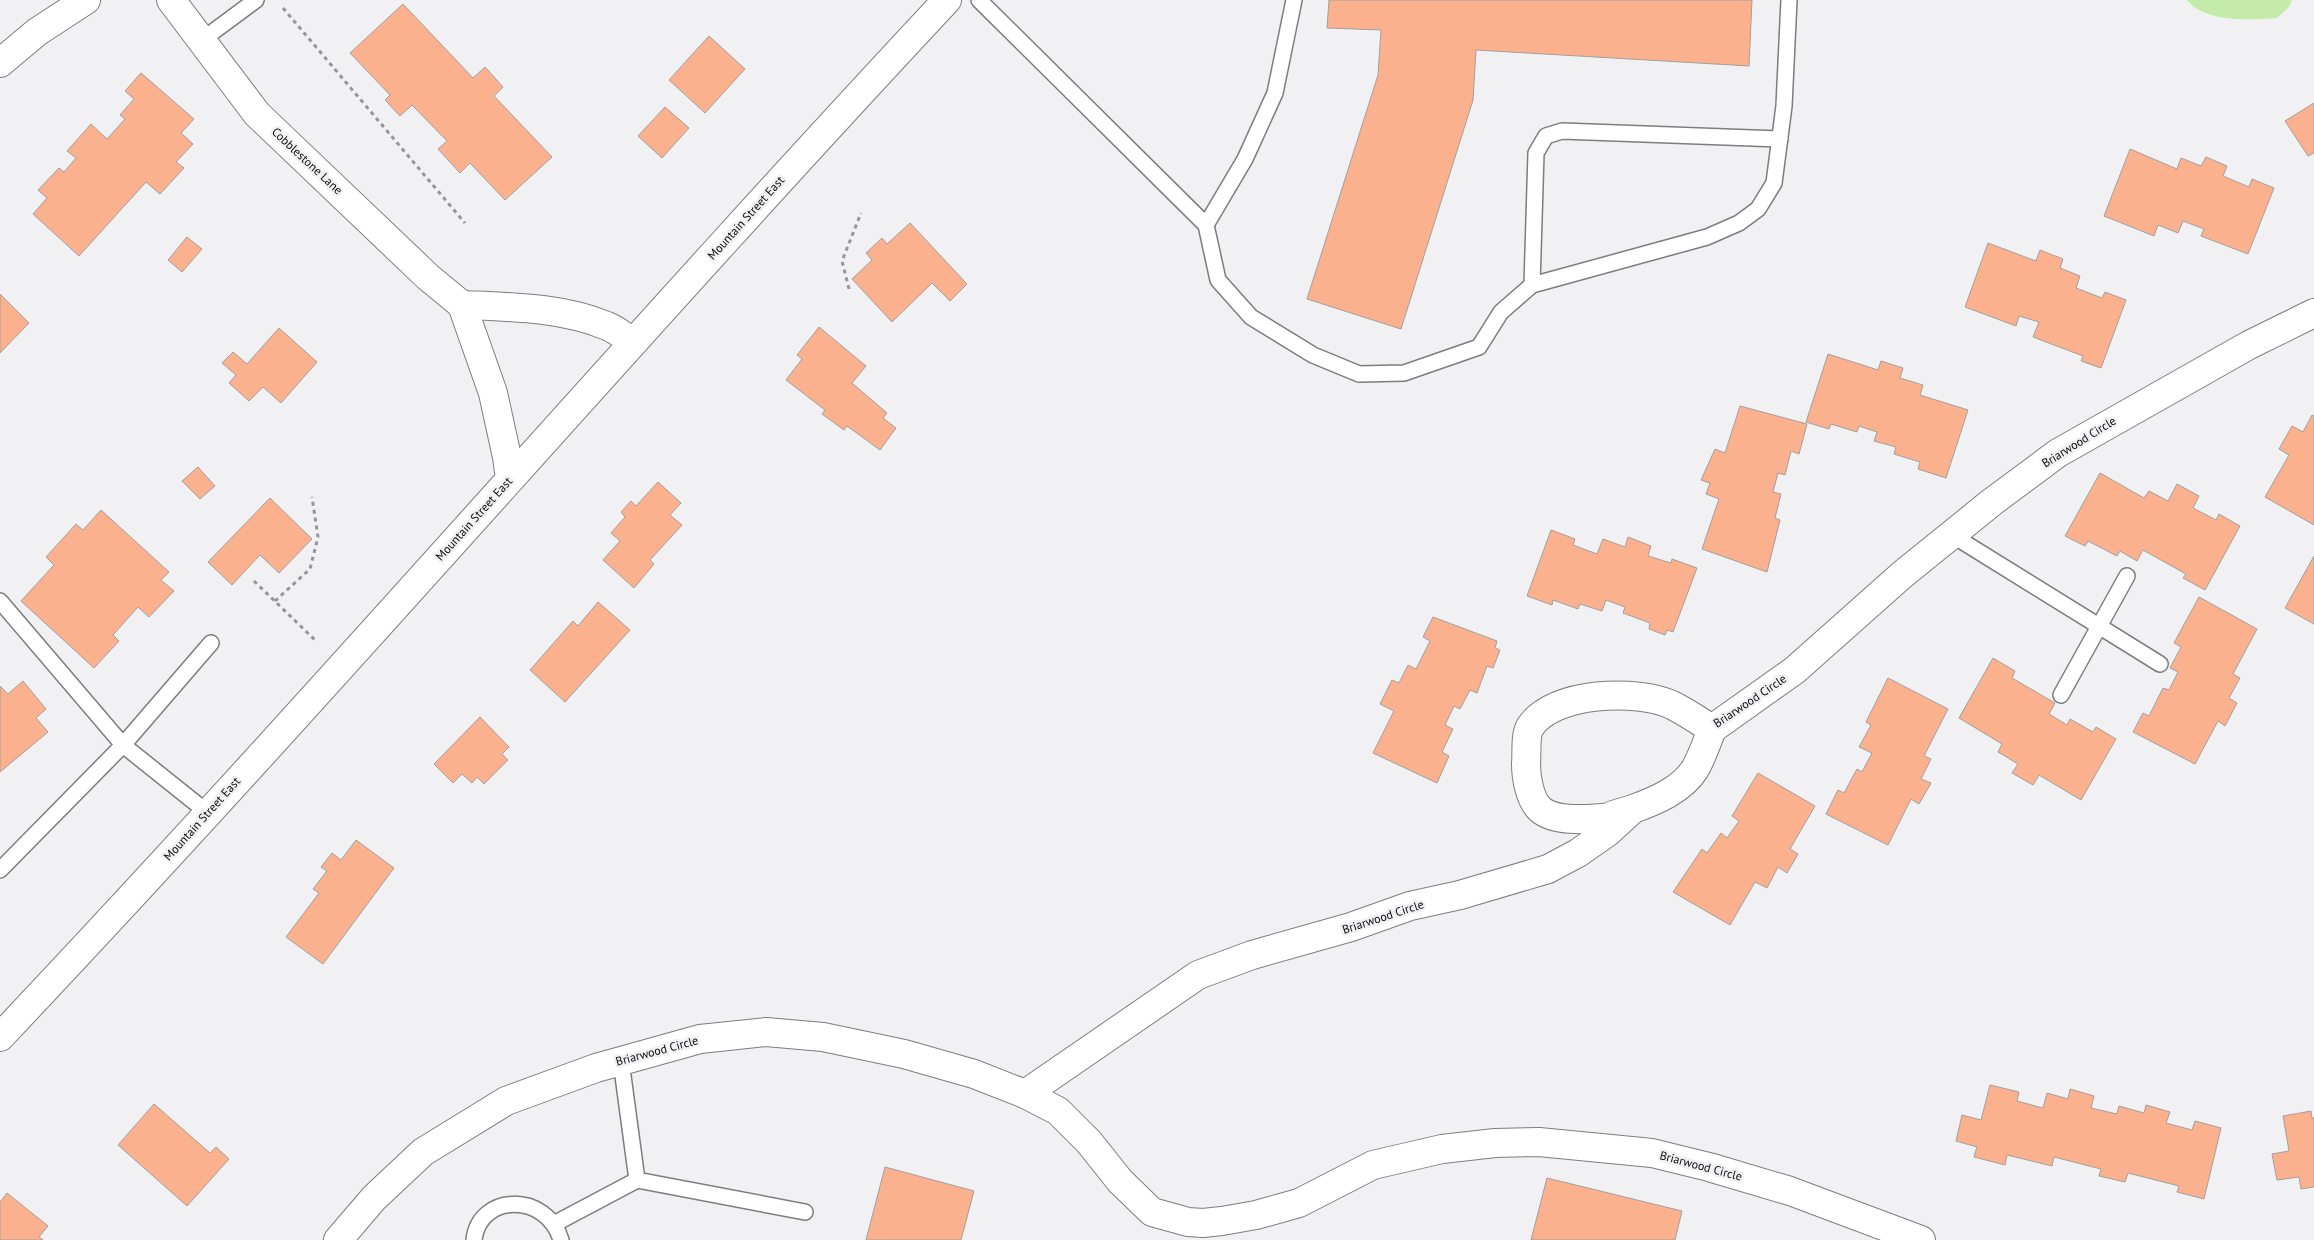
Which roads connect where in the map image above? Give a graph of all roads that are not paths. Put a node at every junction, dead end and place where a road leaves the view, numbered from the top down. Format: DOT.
graph roads {
  1 [pos="86,0"];
  2 [pos="171,0"];
  3 [pos="256,0"];
  4 [pos="948,0"];
  5 [pos="979,0"];
  6 [pos="1294,0"];
  7 [pos="1789,0"];
  8 [pos="202,40"];
  9 [pos="0,63"];
  10 [pos="1780,139"];
  11 [pos="1206,225"];
  12 [pos="1532,285"];
  13 [pos="462,305"];
  14 [pos="2314,314"];
  15 [pos="633,342"];
  16 [pos="510,479"];
  17 [pos="1952,535"];
  18 [pos="2127,576"];
  19 [pos="0,601"];
  20 [pos="2099,626"];
  21 [pos="210,643"];
  22 [pos="2160,664"];
  23 [pos="2061,695"];
  24 [pos="1712,729"];
  25 [pos="123,745"];
  26 [pos="1633,809"];
  27 [pos="208,813"];
  28 [pos="0,870"];
  29 [pos="0,1037"];
  30 [pos="621,1061"];
  31 [pos="1025,1094"];
  32 [pos="637,1180"];
  33 [pos="805,1212"];
  34 [pos="554,1224"];
  35 [pos="1206,1232"];
  36 [pos="338,1240"];
  37 [pos="474,1240"];
  38 [pos="561,1240"];
  39 [pos="1920,1240"];
  1 -- 9 [label="street"];
  2 -- 8 [label="street, Cobblestone Lane"];
  3 -- 8 [label="lane"];
  4 -- 15 [label="street, Mountain Street East"];
  5 -- 11 [label="lane"];
  6 -- 11 [label="lane"];
  7 -- 10 [label="lane"];
  8 -- 13 [label="street, Cobblestone Lane"];
  10 -- 12 [label="lane"];
  10 -- 12 [label="lane"];
  11 -- 12 [label="lane"];
  13 -- 15 [label="street"];
  13 -- 16 [label="street"];
  14 -- 17 [label="street, Briarwood Circle"];
  15 -- 16 [label="street, Mountain Street East"];
  16 -- 27 [label="street, Mountain Street East"];
  17 -- 20 [label="lane"];
  17 -- 24 [label="street, Briarwood Circle"];
  18 -- 20 [label="lane"];
  19 -- 25 [label="lane"];
  20 -- 22 [label="lane"];
  20 -- 23 [label="lane"];
  21 -- 25 [label="lane"];
  24 -- 26 [label="street"];
  24 -- 26 [label="street, Briarwood Circle"];
  25 -- 27 [label="lane"];
  25 -- 28 [label="lane"];
  26 -- 31 [label="street, Briarwood Circle"];
  27 -- 29 [label="street, Mountain Street East"];
  30 -- 31 [label="street, Briarwood Circle"];
  30 -- 32 [label="lane"];
  30 -- 36 [label="street, Briarwood Circle"];
  31 -- 35 [label="street, Briarwood Circle"];
  32 -- 33 [label="lane"];
  32 -- 34 [label="lane"];
  34 -- 37 [label="lane"];
  34 -- 38 [label="lane"];
  35 -- 39 [label="street, Briarwood Circle"];
}
